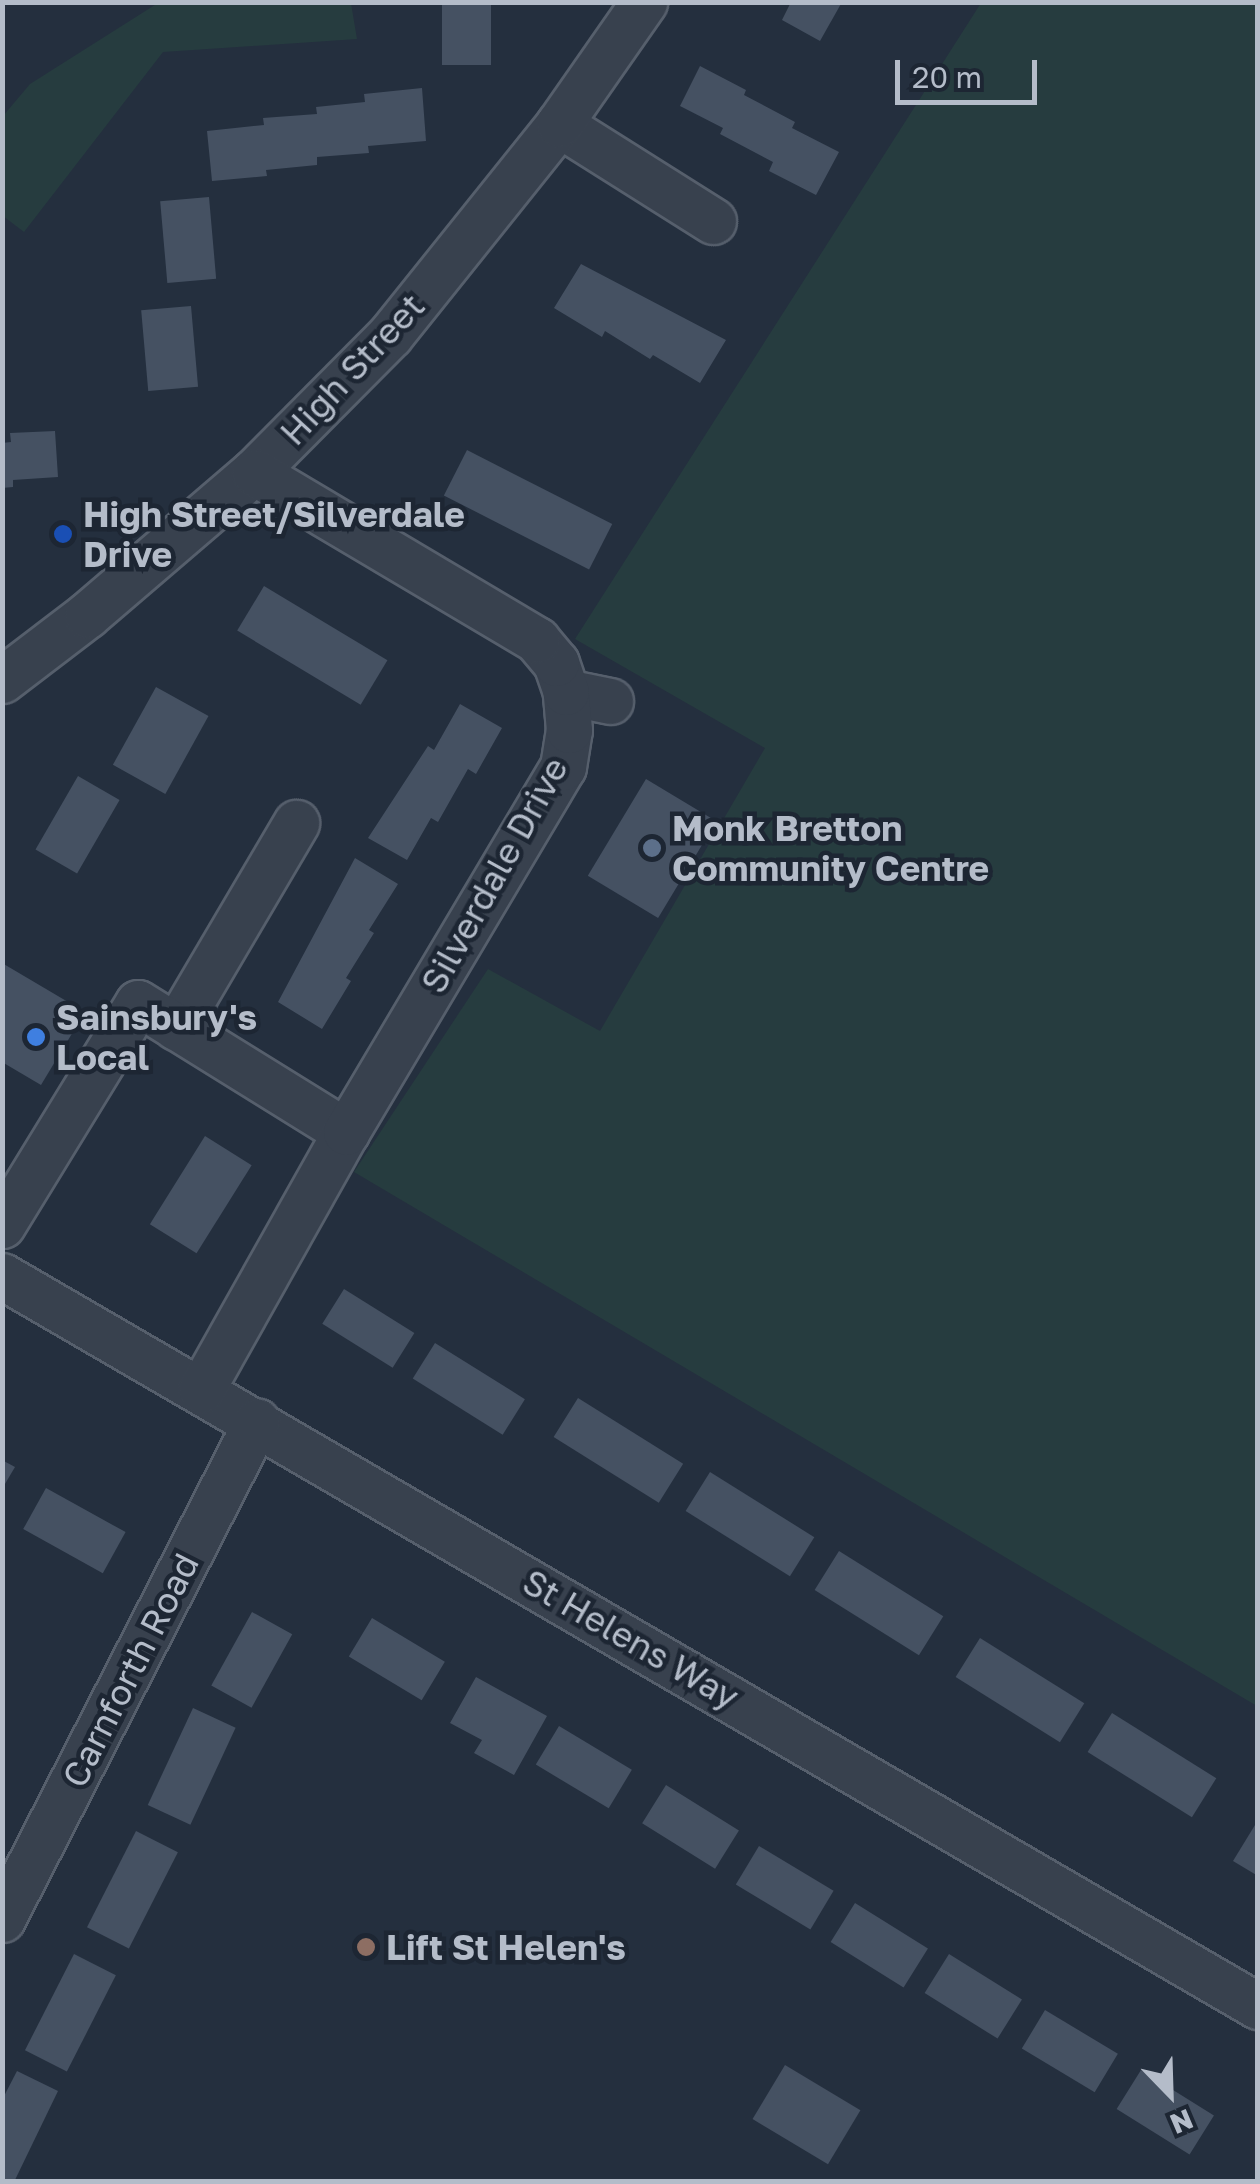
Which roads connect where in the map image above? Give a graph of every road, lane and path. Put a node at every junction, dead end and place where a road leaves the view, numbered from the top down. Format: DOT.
graph roads {
  1 [pos="644,2"];
  2 [pos="559,124"];
  3 [pos="712,221"];
  4 [pos="254,472"];
  5 [pos="2,680"];
  6 [pos="566,692"];
  7 [pos="610,701"];
  8 [pos="296,823"];
  9 [pos="176,1027"];
  10 [pos="346,1132"];
  11 [pos="2,1224"];
  12 [pos="2,1276"];
  13 [pos="201,1390"];
  14 [pos="257,1420"];
  15 [pos="6,1902"];
  16 [pos="1258,2006"];
  1 -- 2 [label="street, High Street"];
  2 -- 3 [label="street"];
  2 -- 4 [label="street, High Street"];
  4 -- 5 [label="street, High Street"];
  4 -- 6 [label="street, Silverdale Drive"];
  6 -- 7 [label="street"];
  6 -- 10 [label="street, Silverdale Drive"];
  8 -- 9 [label="street"];
  9 -- 10 [label="street"];
  9 -- 11 [label="street"];
  10 -- 13 [label="street, Silverdale Drive"];
  12 -- 13 [label="street, St Helens Way"];
  13 -- 14 [label="street, St Helens Way"];
  14 -- 15 [label="street, Carnforth Road"];
  14 -- 16 [label="street, St Helens Way"];
}
